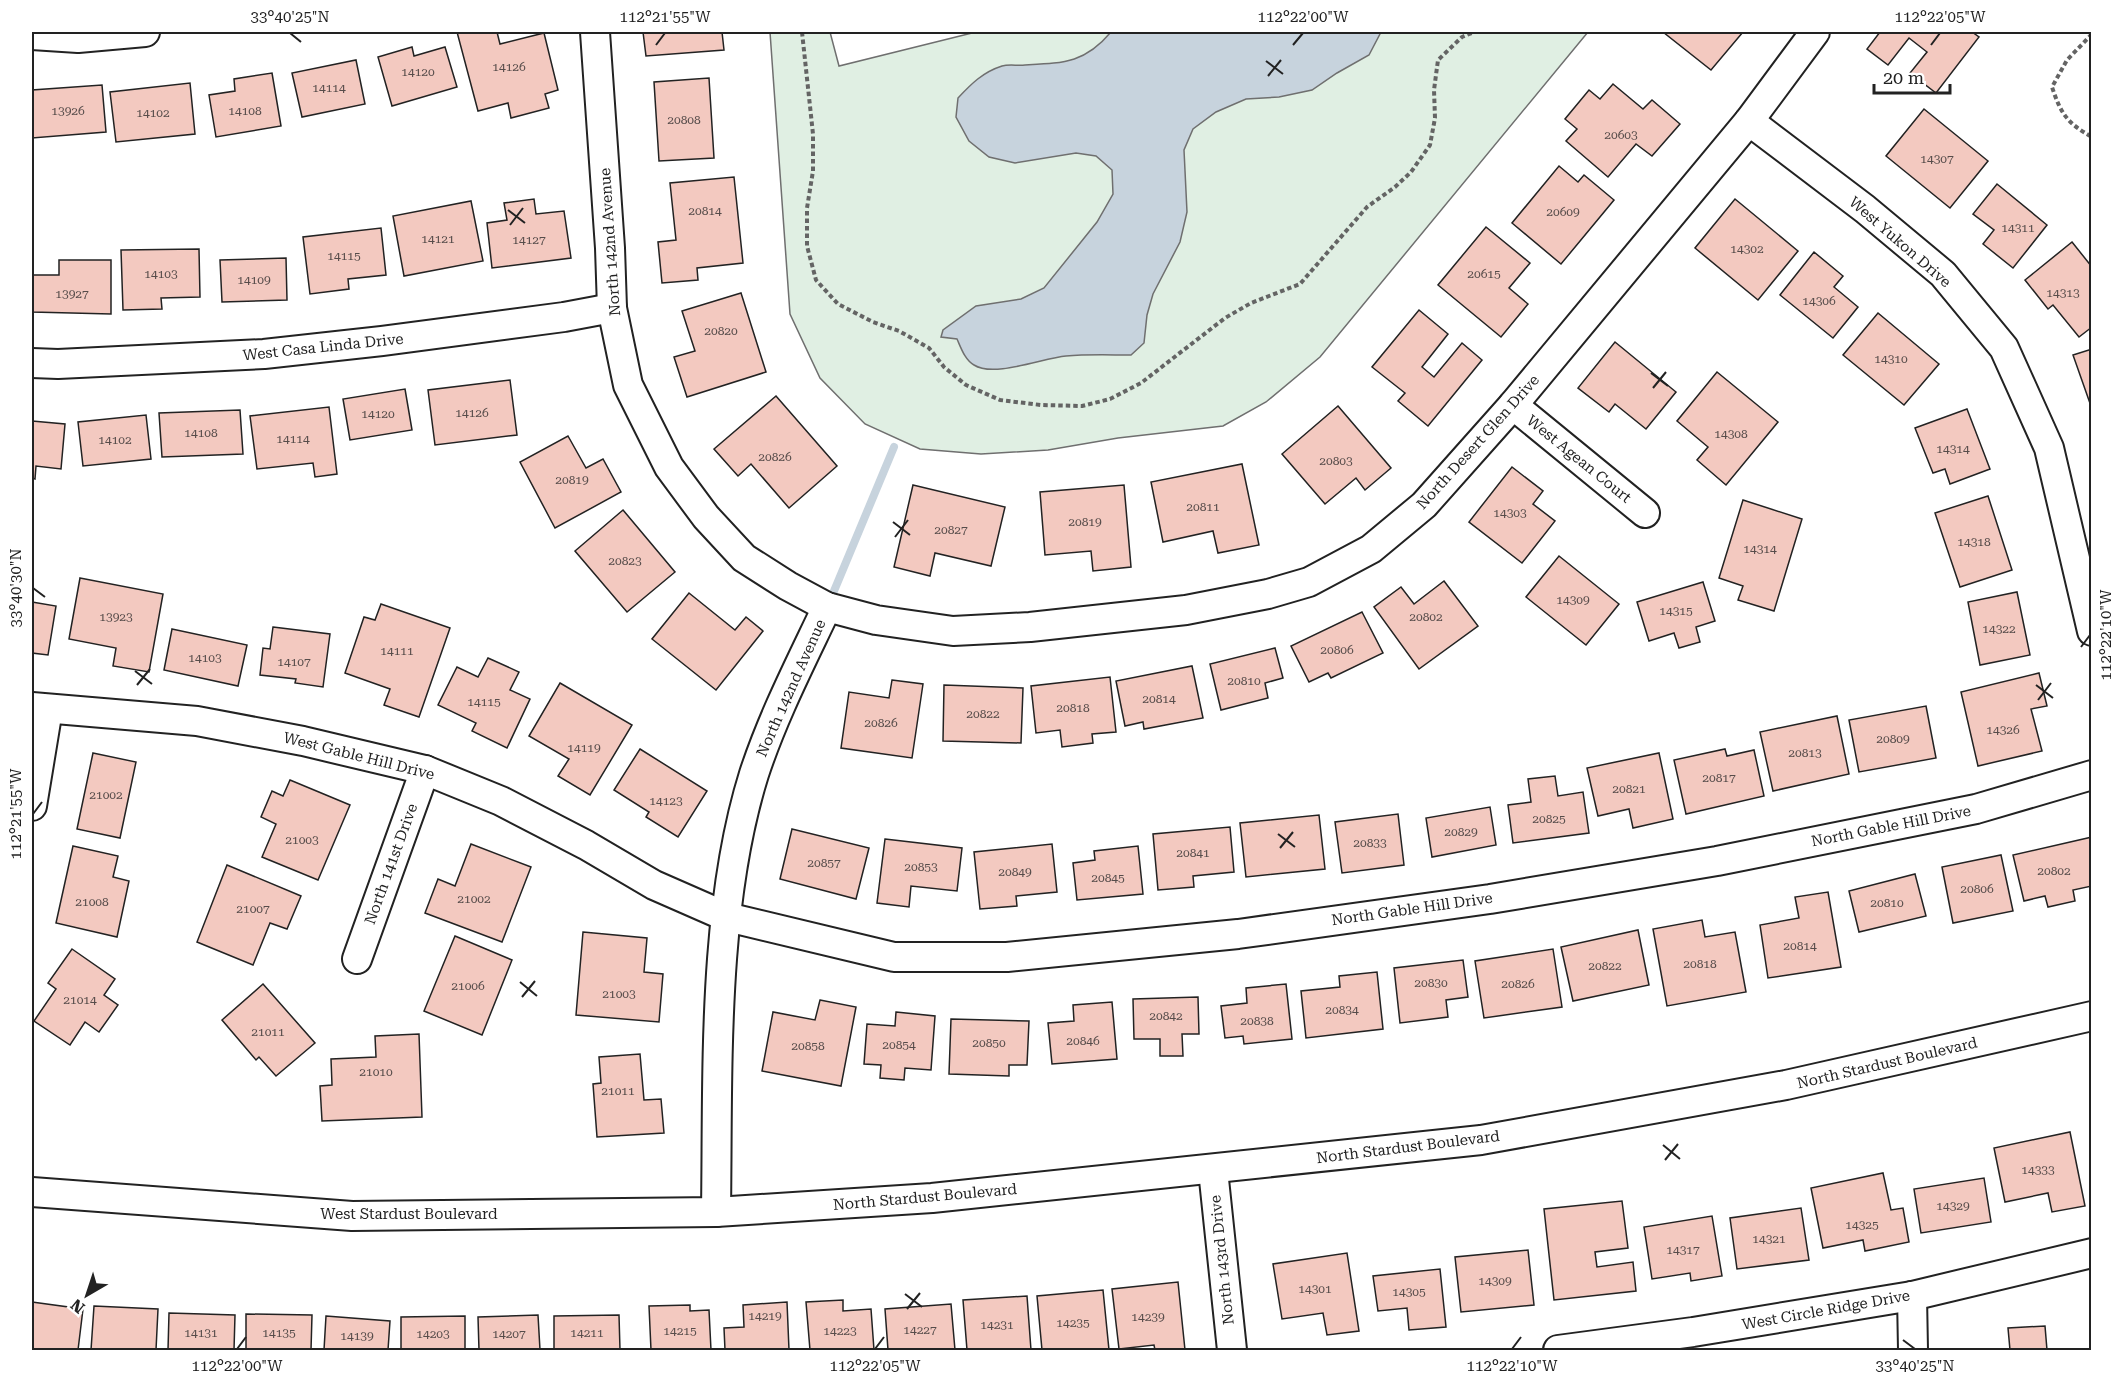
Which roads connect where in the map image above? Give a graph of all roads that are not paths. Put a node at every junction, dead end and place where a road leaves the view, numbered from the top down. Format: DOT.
graph roads {
  1 [pos="145,32"];
  2 [pos="595,32"];
  3 [pos="1815,32"];
  4 [pos="32,35"];
  5 [pos="1749,121"];
  6 [pos="612,308"];
  7 [pos="32,363"];
  8 [pos="1513,405"];
  9 [pos="1645,513"];
  10 [pos="827,607"];
  11 [pos="2091,631"];
  12 [pos="40,708"];
  13 [pos="424,770"];
  14 [pos="2091,775"];
  15 [pos="32,806"];
  16 [pos="727,917"];
  17 [pos="357,959"];
  18 [pos="2091,1016"];
  19 [pos="1213,1170"];
  20 [pos="32,1192"];
  21 [pos="716,1212"];
  22 [pos="2091,1253"];
  23 [pos="1912,1296"];
  24 [pos="1232,1350"];
  25 [pos="1558,1350"];
  26 [pos="1914,1350"];
  1 -- 4 [label="street"];
  2 -- 6 [label="street, North 142nd Avenue"];
  3 -- 5 [label="street, North Desert Glen Drive"];
  5 -- 8 [label="street, North Desert Glen Drive"];
  5 -- 11 [label="street, West Yukon Drive"];
  6 -- 7 [label="street, West Casa Linda Drive"];
  6 -- 10 [label="street, North 142nd Avenue"];
  8 -- 9 [label="street, West Agean Court"];
  8 -- 10 [label="street, North Desert Glen Drive"];
  10 -- 16 [label="street, North 142nd Avenue"];
  12 -- 13 [label="street, West Gable Hill Drive"];
  12 -- 15 [label="street"];
  13 -- 16 [label="street, West Gable Hill Drive"];
  13 -- 17 [label="street, North 141st Drive"];
  14 -- 16 [label="street, North Gable Hill Drive"];
  16 -- 21 [label="street, North 142nd Avenue"];
  18 -- 19 [label="street, North Stardust Boulevard"];
  19 -- 21 [label="street, North Stardust Boulevard"];
  19 -- 24 [label="street, North 143rd Drive"];
  20 -- 21 [label="street, West Stardust Boulevard"];
  22 -- 23 [label="street, West Circle Ridge Drive"];
  23 -- 25 [label="street, West Circle Ridge Drive"];
  23 -- 26 [label="street"];
}
